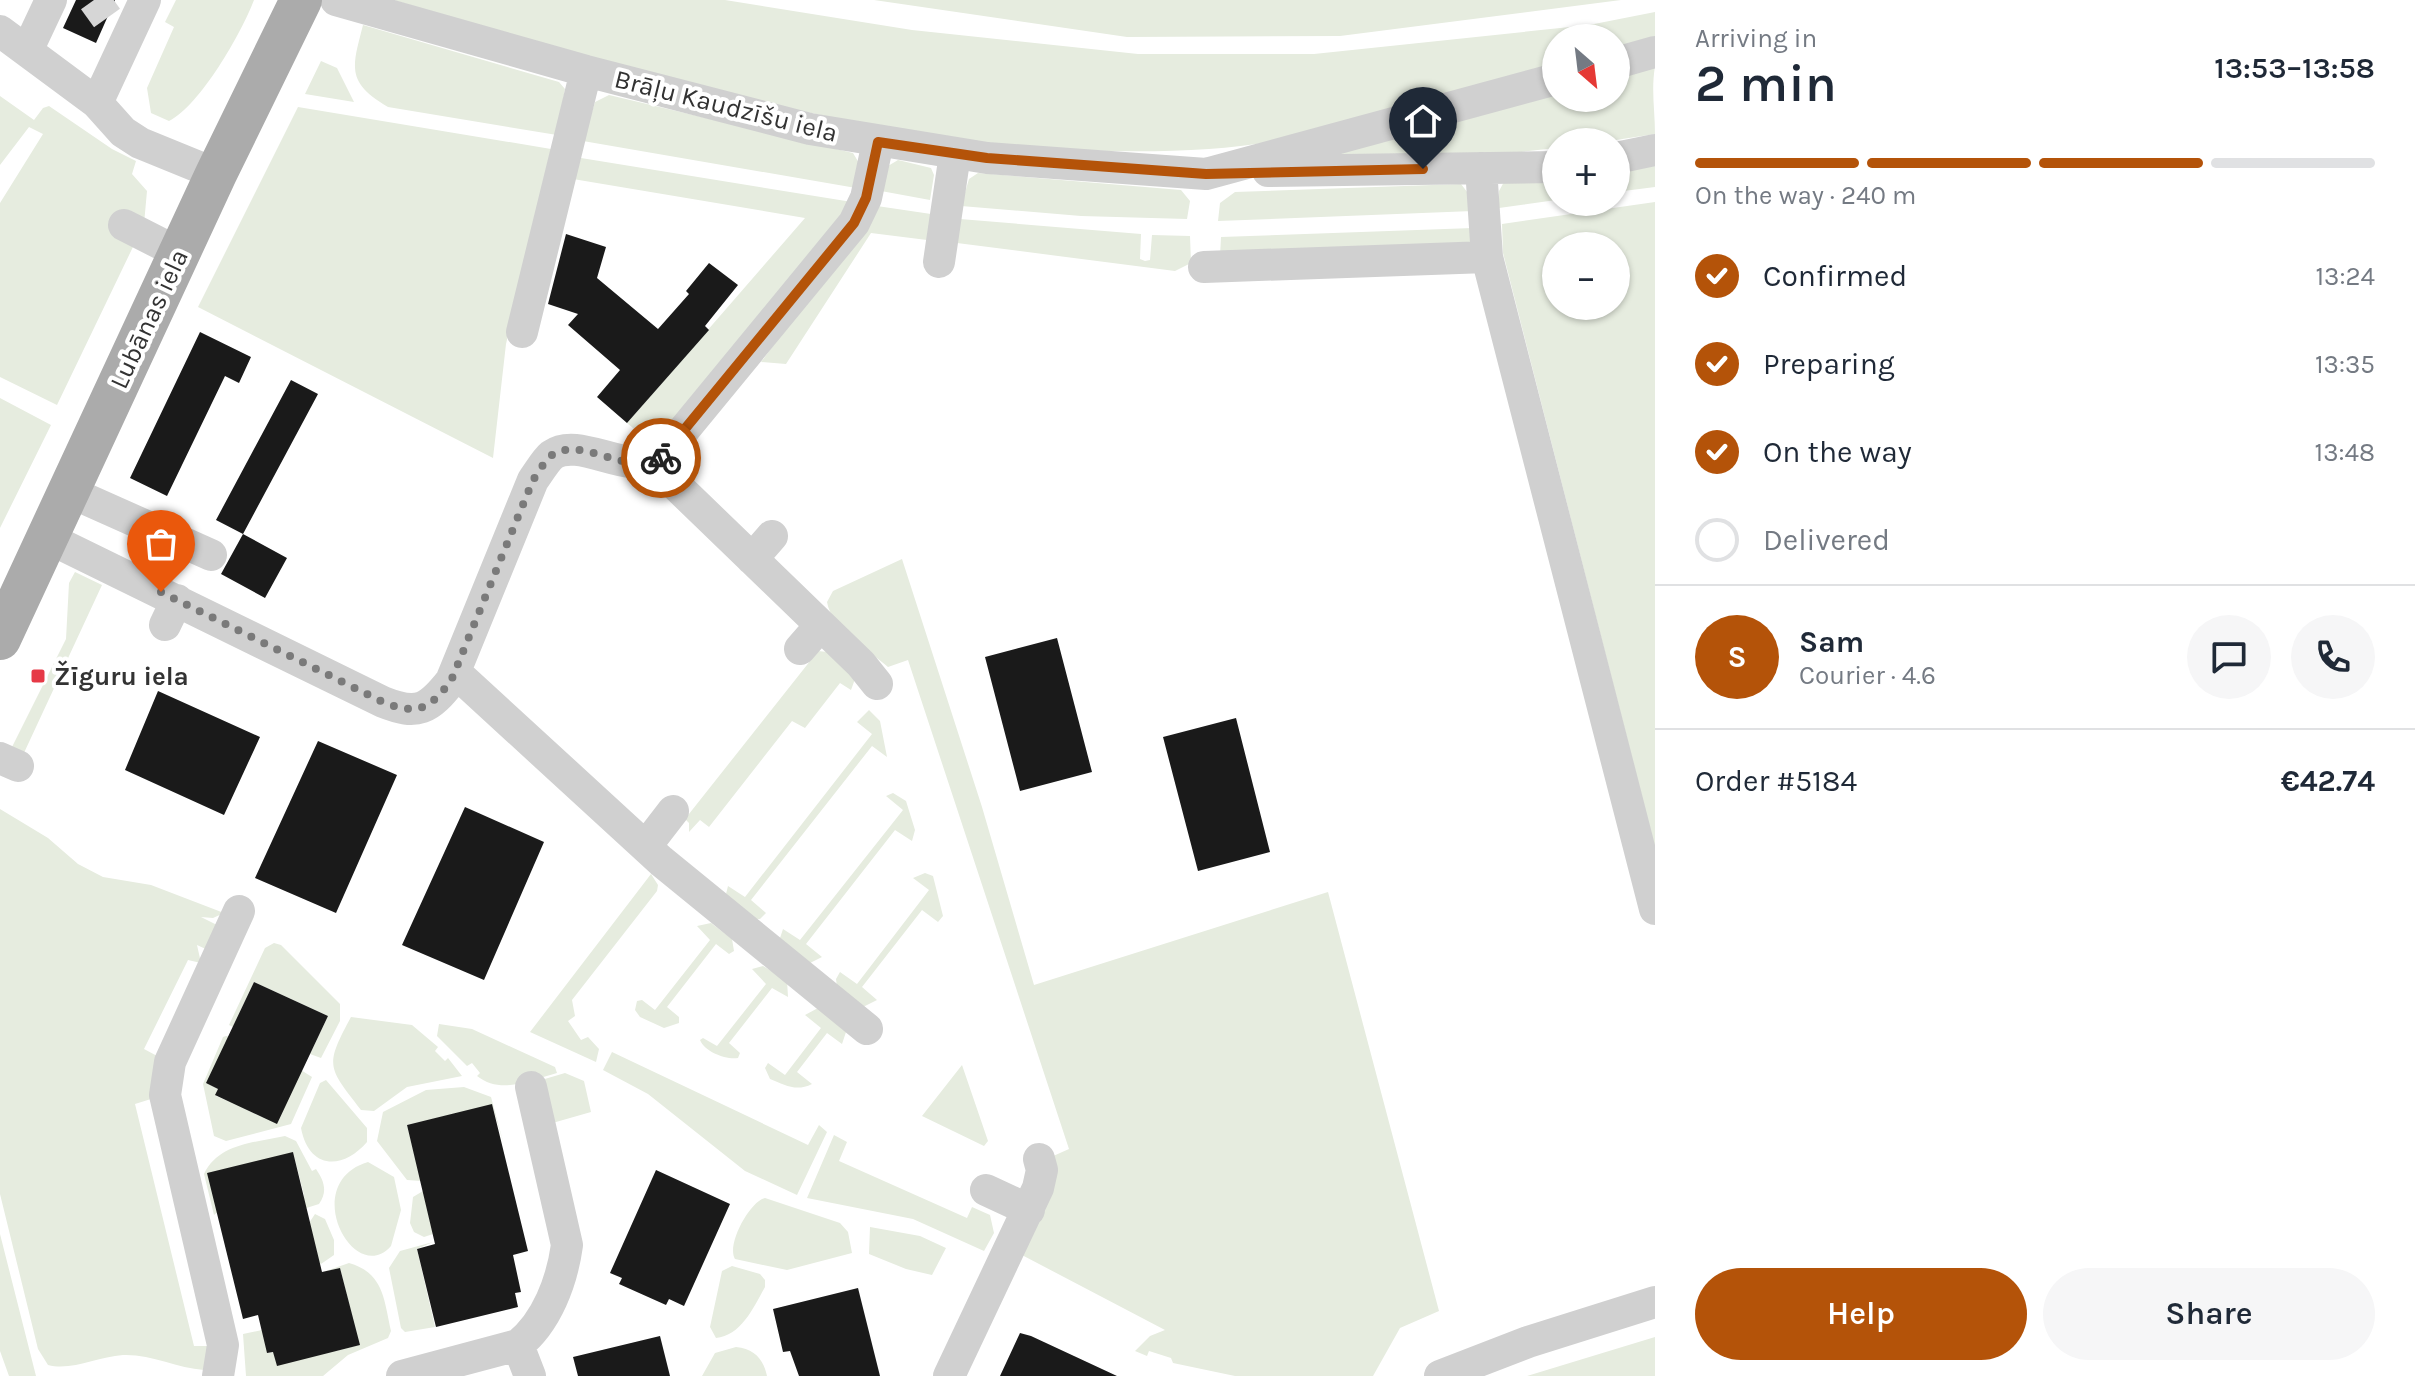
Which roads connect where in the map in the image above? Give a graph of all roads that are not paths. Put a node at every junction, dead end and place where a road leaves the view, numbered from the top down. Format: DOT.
graph roads {
  1 [pos="51,0"];
  2 [pos="301,0"];
  3 [pos="336,0"];
  4 [pos="128,15"];
  5 [pos="0,31"];
  6 [pos="27,51"];
  7 [pos="1655,52"];
  8 [pos="1630,59"];
  9 [pos="586,71"];
  10 [pos="1542,83"];
  11 [pos="97,103"];
  12 [pos="878,142"];
  13 [pos="1655,150"];
  14 [pos="955,154"];
  15 [pos="1630,155"];
  16 [pos="1542,167"];
  17 [pos="1481,168"];
  18 [pos="1221,171"];
  19 [pos="216,174"];
  20 [pos="124,225"];
  21 [pos="179,253"];
  22 [pos="1487,257"];
  23 [pos="939,262"];
  24 [pos="1204,267"];
  25 [pos="522,332"];
  26 [pos="653,463"];
  27 [pos="70,492"];
  28 [pos="48,538"];
  29 [pos="211,555"];
  30 [pos="0,639"];
  31 [pos="455,672"];
  32 [pos="877,684"];
  33 [pos="673,811"];
  34 [pos="646,846"];
  35 [pos="1655,909"];
  36 [pos="239,911"];
  37 [pos="867,1029"];
  38 [pos="531,1087"];
  39 [pos="1039,1159"];
  40 [pos="986,1190"];
  41 [pos="1029,1210"];
  42 [pos="1655,1302"];
  43 [pos="518,1345"];
  44 [pos="218,1376"];
  45 [pos="402,1376"];
  46 [pos="530,1376"];
  47 [pos="949,1376"];
  48 [pos="1440,1376"];
  1 -- 6 [label="street"];
  2 -- 19 [label="main road, Lubānas iela"];
  3 -- 9 [label="street, Brāļu Kaudzīšu iela"];
  4 -- 11 [label="street"];
  5 -- 6 [label="street"];
  6 -- 11 [label="street"];
  7 -- 8 [label="street"];
  9 -- 12 [label="street, Brāļu Kaudzīšu iela"];
  9 -- 25 [label="street"];
  10 -- 18 [label="street, Brāļu Kaudzīšu iela"];
  11 -- 19 [label="street"];
  12 -- 14 [label="street, Brāļu Kaudzīšu iela"];
  12 -- 26 [label="street"];
  13 -- 15 [label="street"];
  14 -- 18 [label="street, Brāļu Kaudzīšu iela"];
  14 -- 23 [label="street"];
  16 -- 17 [label="street, Brāļu Kaudzīšu iela"];
  17 -- 18 [label="street, Brāļu Kaudzīšu iela"];
  17 -- 22 [label="street"];
  19 -- 21 [label="main road, Lubānas iela"];
  20 -- 21 [label="street"];
  21 -- 27 [label="main road, Lubānas iela"];
  22 -- 24 [label="street"];
  22 -- 35 [label="street"];
  26 -- 31 [label="street"];
  26 -- 32 [label="street"];
  27 -- 28 [label="main road, Lubānas iela"];
  27 -- 29 [label="street"];
  28 -- 30 [label="main road, Lubānas iela"];
  28 -- 31 [label="street"];
  31 -- 34 [label="street"];
  33 -- 34 [label="street"];
  34 -- 37 [label="street"];
  36 -- 44 [label="street"];
  38 -- 43 [label="street"];
  39 -- 41 [label="street"];
  40 -- 41 [label="street"];
  41 -- 47 [label="street"];
  42 -- 48 [label="street"];
  43 -- 45 [label="street"];
  43 -- 46 [label="street"];
}
